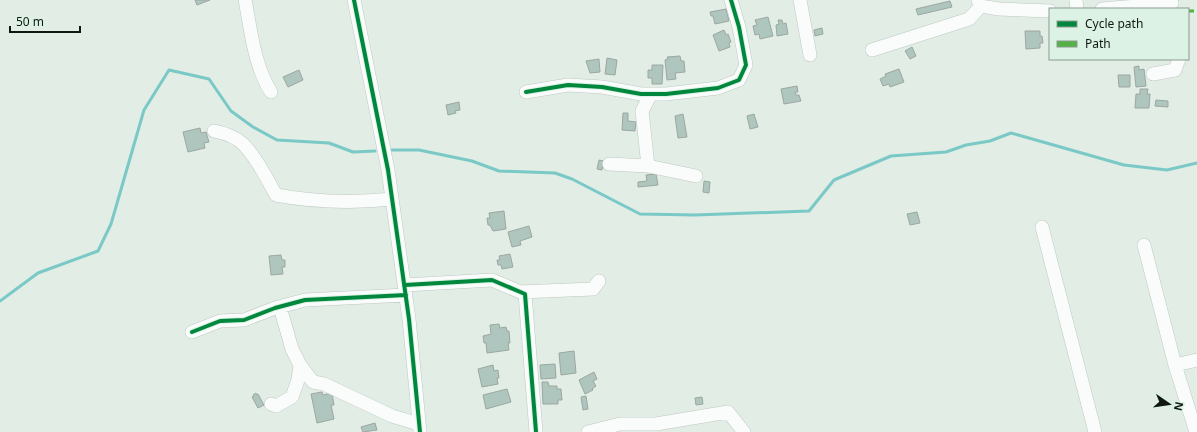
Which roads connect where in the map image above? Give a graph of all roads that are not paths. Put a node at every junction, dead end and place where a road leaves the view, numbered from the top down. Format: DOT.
graph roads {
  1 [pos="245,0"];
  2 [pos="354,0"];
  3 [pos="731,0"];
  4 [pos="800,0"];
  5 [pos="980,3"];
  6 [pos="1172,4"];
  7 [pos="1116,8"];
  8 [pos="1049,11"];
  9 [pos="872,50"];
  10 [pos="810,55"];
  11 [pos="1179,60"];
  12 [pos="1154,74"];
  13 [pos="271,92"];
  14 [pos="526,92"];
  15 [pos="651,94"];
  16 [pos="214,131"];
  17 [pos="609,164"];
  18 [pos="648,166"];
  19 [pos="696,176"];
  20 [pos="392,199"];
  21 [pos="1042,227"];
  22 [pos="1144,245"];
  23 [pos="599,281"];
  24 [pos="405,290"];
  25 [pos="520,292"];
  26 [pos="280,306"];
  27 [pos="192,332"];
  28 [pos="1197,360"];
  29 [pos="300,365"];
  30 [pos="1175,365"];
  31 [pos="271,404"];
  32 [pos="420,428"];
  33 [pos="536,432"];
  34 [pos="588,432"];
  35 [pos="744,432"];
  36 [pos="1094,432"];
  37 [pos="1196,432"];
  1 -- 13 [label="street"];
  2 -- 20 [label="street"];
  3 -- 15 [label="street"];
  4 -- 10 [label="street"];
  5 -- 8 [label="street"];
  5 -- 9 [label="street"];
  6 -- 7 [label="street"];
  11 -- 12 [label="street"];
  14 -- 15 [label="street"];
  15 -- 18 [label="street"];
  16 -- 20 [label="street"];
  17 -- 18 [label="street"];
  18 -- 19 [label="street"];
  20 -- 24 [label="street"];
  21 -- 36 [label="street"];
  22 -- 30 [label="street"];
  23 -- 25 [label="street"];
  24 -- 25 [label="street"];
  24 -- 26 [label="street"];
  24 -- 32 [label="street"];
  25 -- 33 [label="street"];
  26 -- 27 [label="street"];
  26 -- 29 [label="street"];
  28 -- 30 [label="street"];
  29 -- 31 [label="street"];
  29 -- 32 [label="street"];
  30 -- 37 [label="street"];
  34 -- 35 [label="street"];
}
